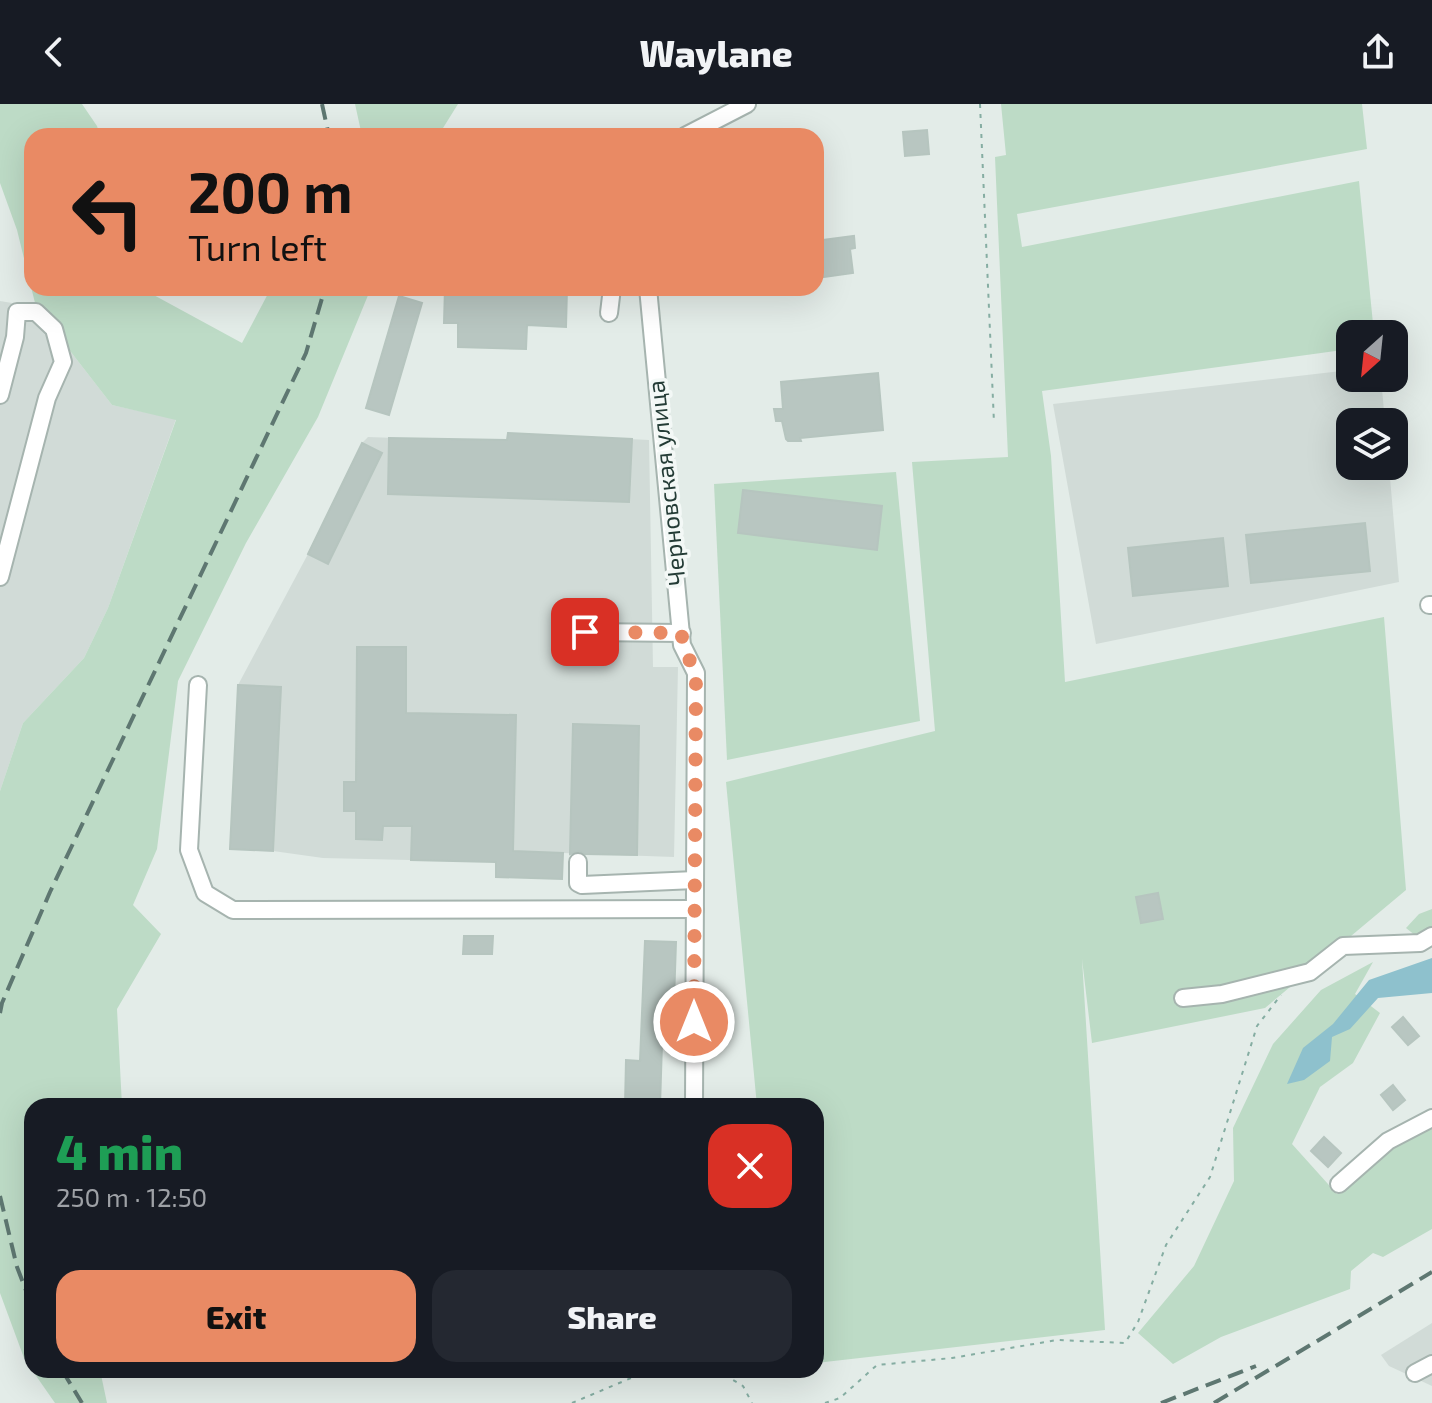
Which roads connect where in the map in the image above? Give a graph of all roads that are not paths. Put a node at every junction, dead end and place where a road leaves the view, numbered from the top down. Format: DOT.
graph roads {
  1 [pos="747,104"];
  2 [pos="700,128"];
  3 [pos="611,296"];
  4 [pos="649,296"];
  5 [pos="8,313"];
  6 [pos="609,313"];
  7 [pos="0,395"];
  8 [pos="0,577"];
  9 [pos="585,632"];
  10 [pos="682,633"];
  11 [pos="198,685"];
  12 [pos="578,862"];
  13 [pos="695,880"];
  14 [pos="695,909"];
  15 [pos="1432,936"];
  16 [pos="1183,998"];
  17 [pos="694,1098"];
  18 [pos="1432,1118"];
  19 [pos="1339,1184"];
  20 [pos="1432,1364"];
  21 [pos="1415,1373"];
  1 -- 2 [label="street"];
  3 -- 6 [label="street"];
  4 -- 10 [label="street, Черновская улица"];
  5 -- 7 [label="street"];
  5 -- 8 [label="street"];
  9 -- 10 [label="street"];
  10 -- 13 [label="street, Черновская улица"];
  11 -- 14 [label="street"];
  12 -- 13 [label="street"];
  13 -- 14 [label="street, Черновская улица"];
  14 -- 17 [label="street, Черновская улица"];
  15 -- 16 [label="street"];
  18 -- 19 [label="street"];
  20 -- 21 [label="street"];
}
